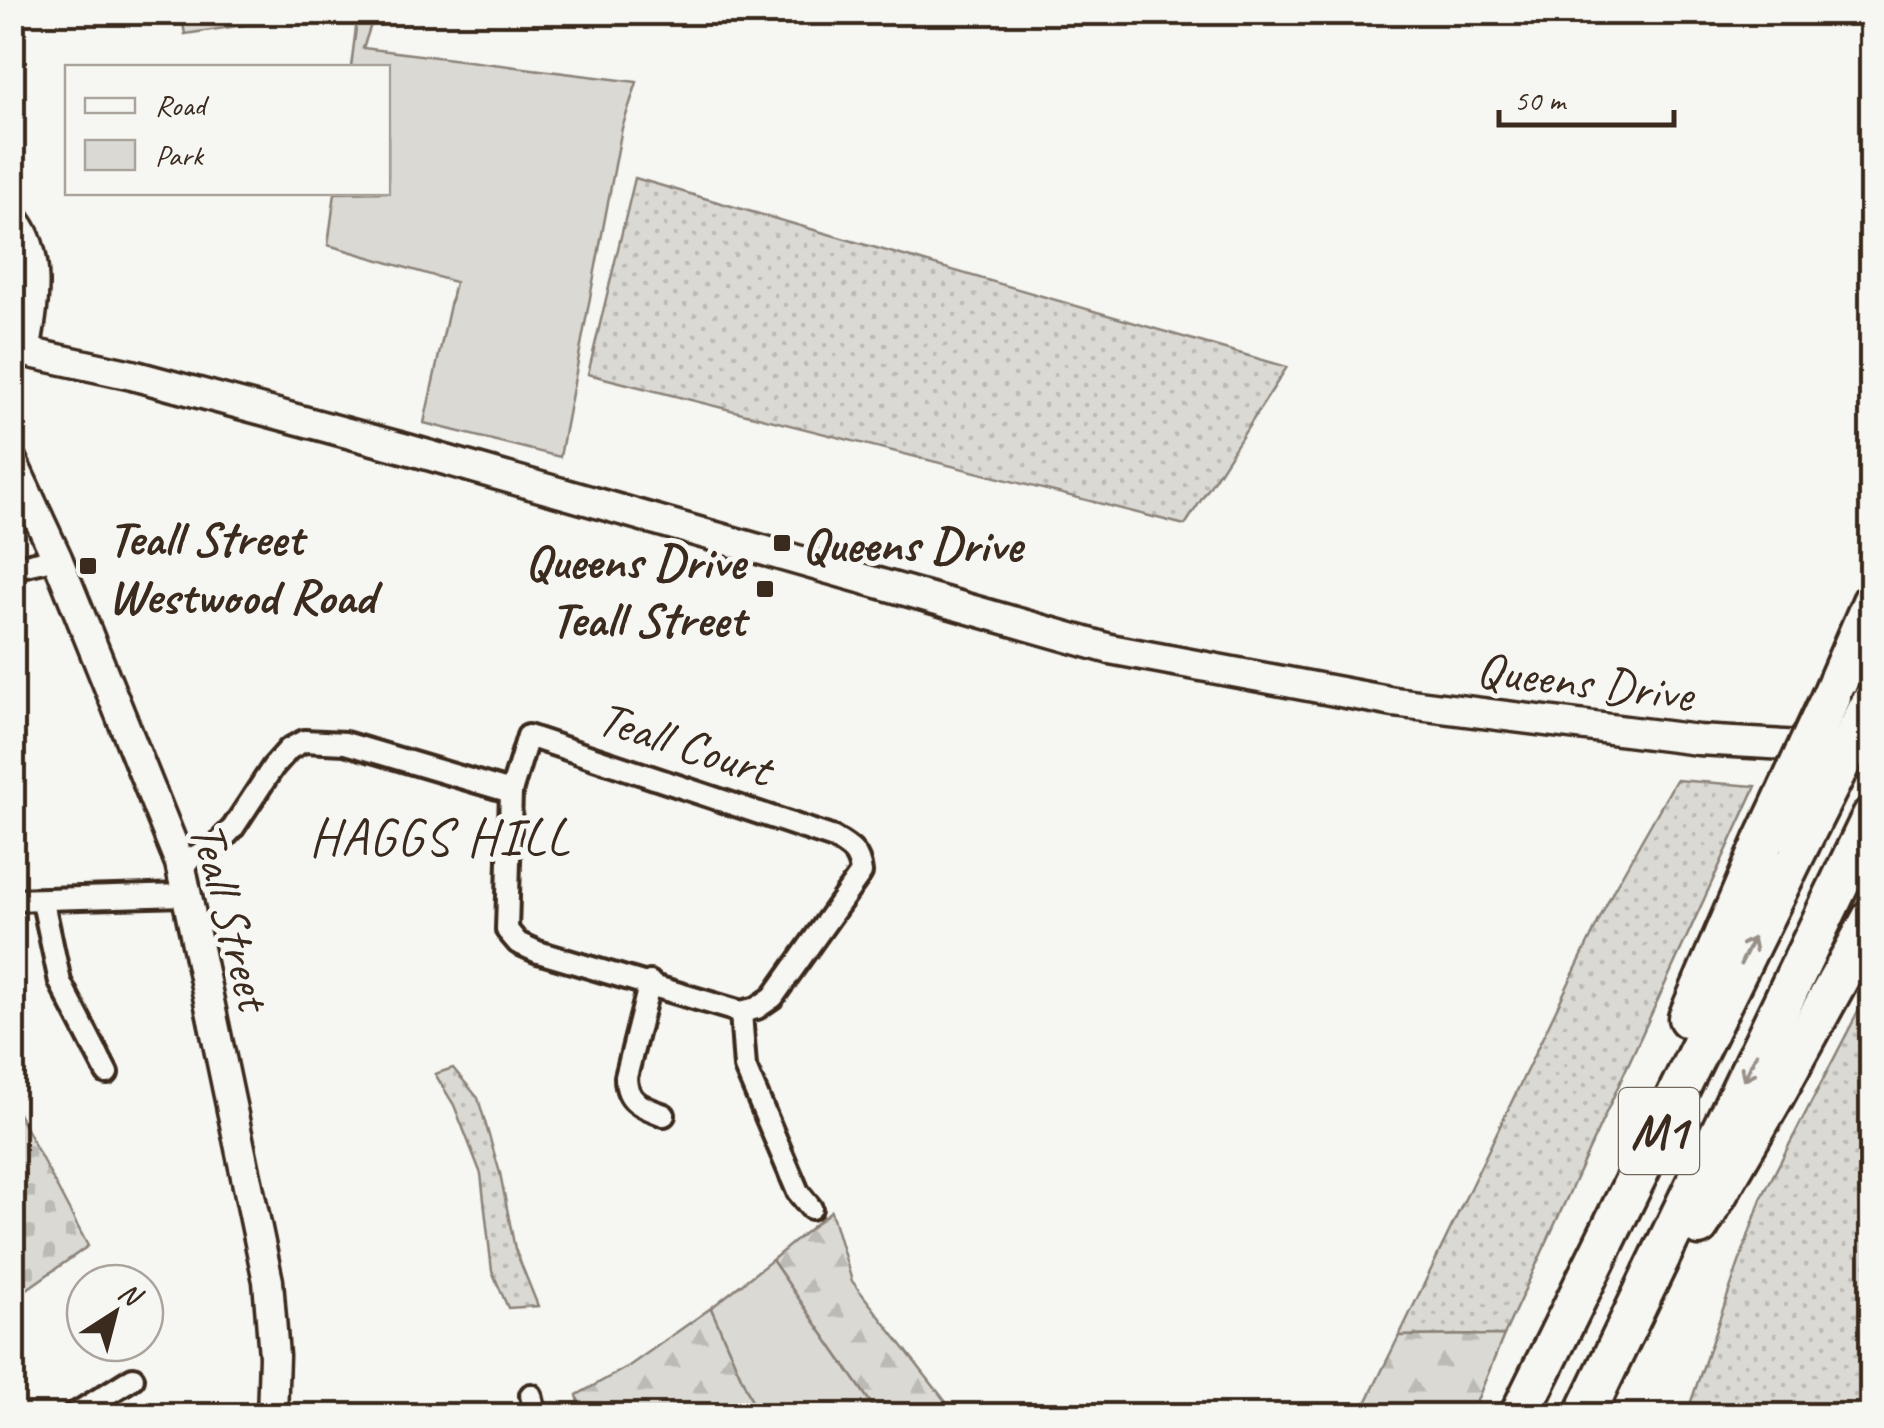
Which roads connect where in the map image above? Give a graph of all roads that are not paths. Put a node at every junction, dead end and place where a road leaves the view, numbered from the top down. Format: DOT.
graph roads {
  1 [pos="12,217"];
  2 [pos="19,350"];
  3 [pos="12,461"];
  4 [pos="56,558"];
  5 [pos="12,568"];
  6 [pos="1872,602"];
  7 [pos="1872,701"];
  8 [pos="1872,750"];
  9 [pos="511,792"];
  10 [pos="1872,816"];
  11 [pos="1781,845"];
  12 [pos="180,863"];
  13 [pos="184,896"];
  14 [pos="12,900"];
  15 [pos="42,902"];
  16 [pos="1872,918"];
  17 [pos="650,982"];
  18 [pos="741,1012"];
  19 [pos="107,1073"];
  20 [pos="664,1115"];
  21 [pos="811,1208"];
  22 [pos="132,1378"];
  23 [pos="72,1416"];
  24 [pos="272,1416"];
  25 [pos="1518,1416"];
  26 [pos="1586,1416"];
  1 -- 2 [label="street"];
  2 -- 8 [label="street, Queens Drive"];
  3 -- 4 [label="street, Teall Street"];
  4 -- 5 [label="street"];
  4 -- 12 [label="street, Teall Street"];
  6 -- 11 [label="highway, bridge"];
  7 -- 11 [label="highway, M1, bridge"];
  9 -- 12 [label="street"];
  9 -- 17 [label="street, Teall Court"];
  9 -- 18 [label="street, Teall Court"];
  10 -- 26 [label="highway, M1, one-way"];
  25 -- 11 [label="highway, M1, one-way"];
  12 -- 13 [label="street, Teall Street"];
  13 -- 15 [label="street"];
  13 -- 24 [label="street, Teall Street"];
  14 -- 15 [label="street"];
  15 -- 19 [label="street"];
  16 -- 26 [label="highway"];
  17 -- 18 [label="street, Teall Court"];
  17 -- 20 [label="street"];
  18 -- 21 [label="street"];
  22 -- 23 [label="street"];
}
